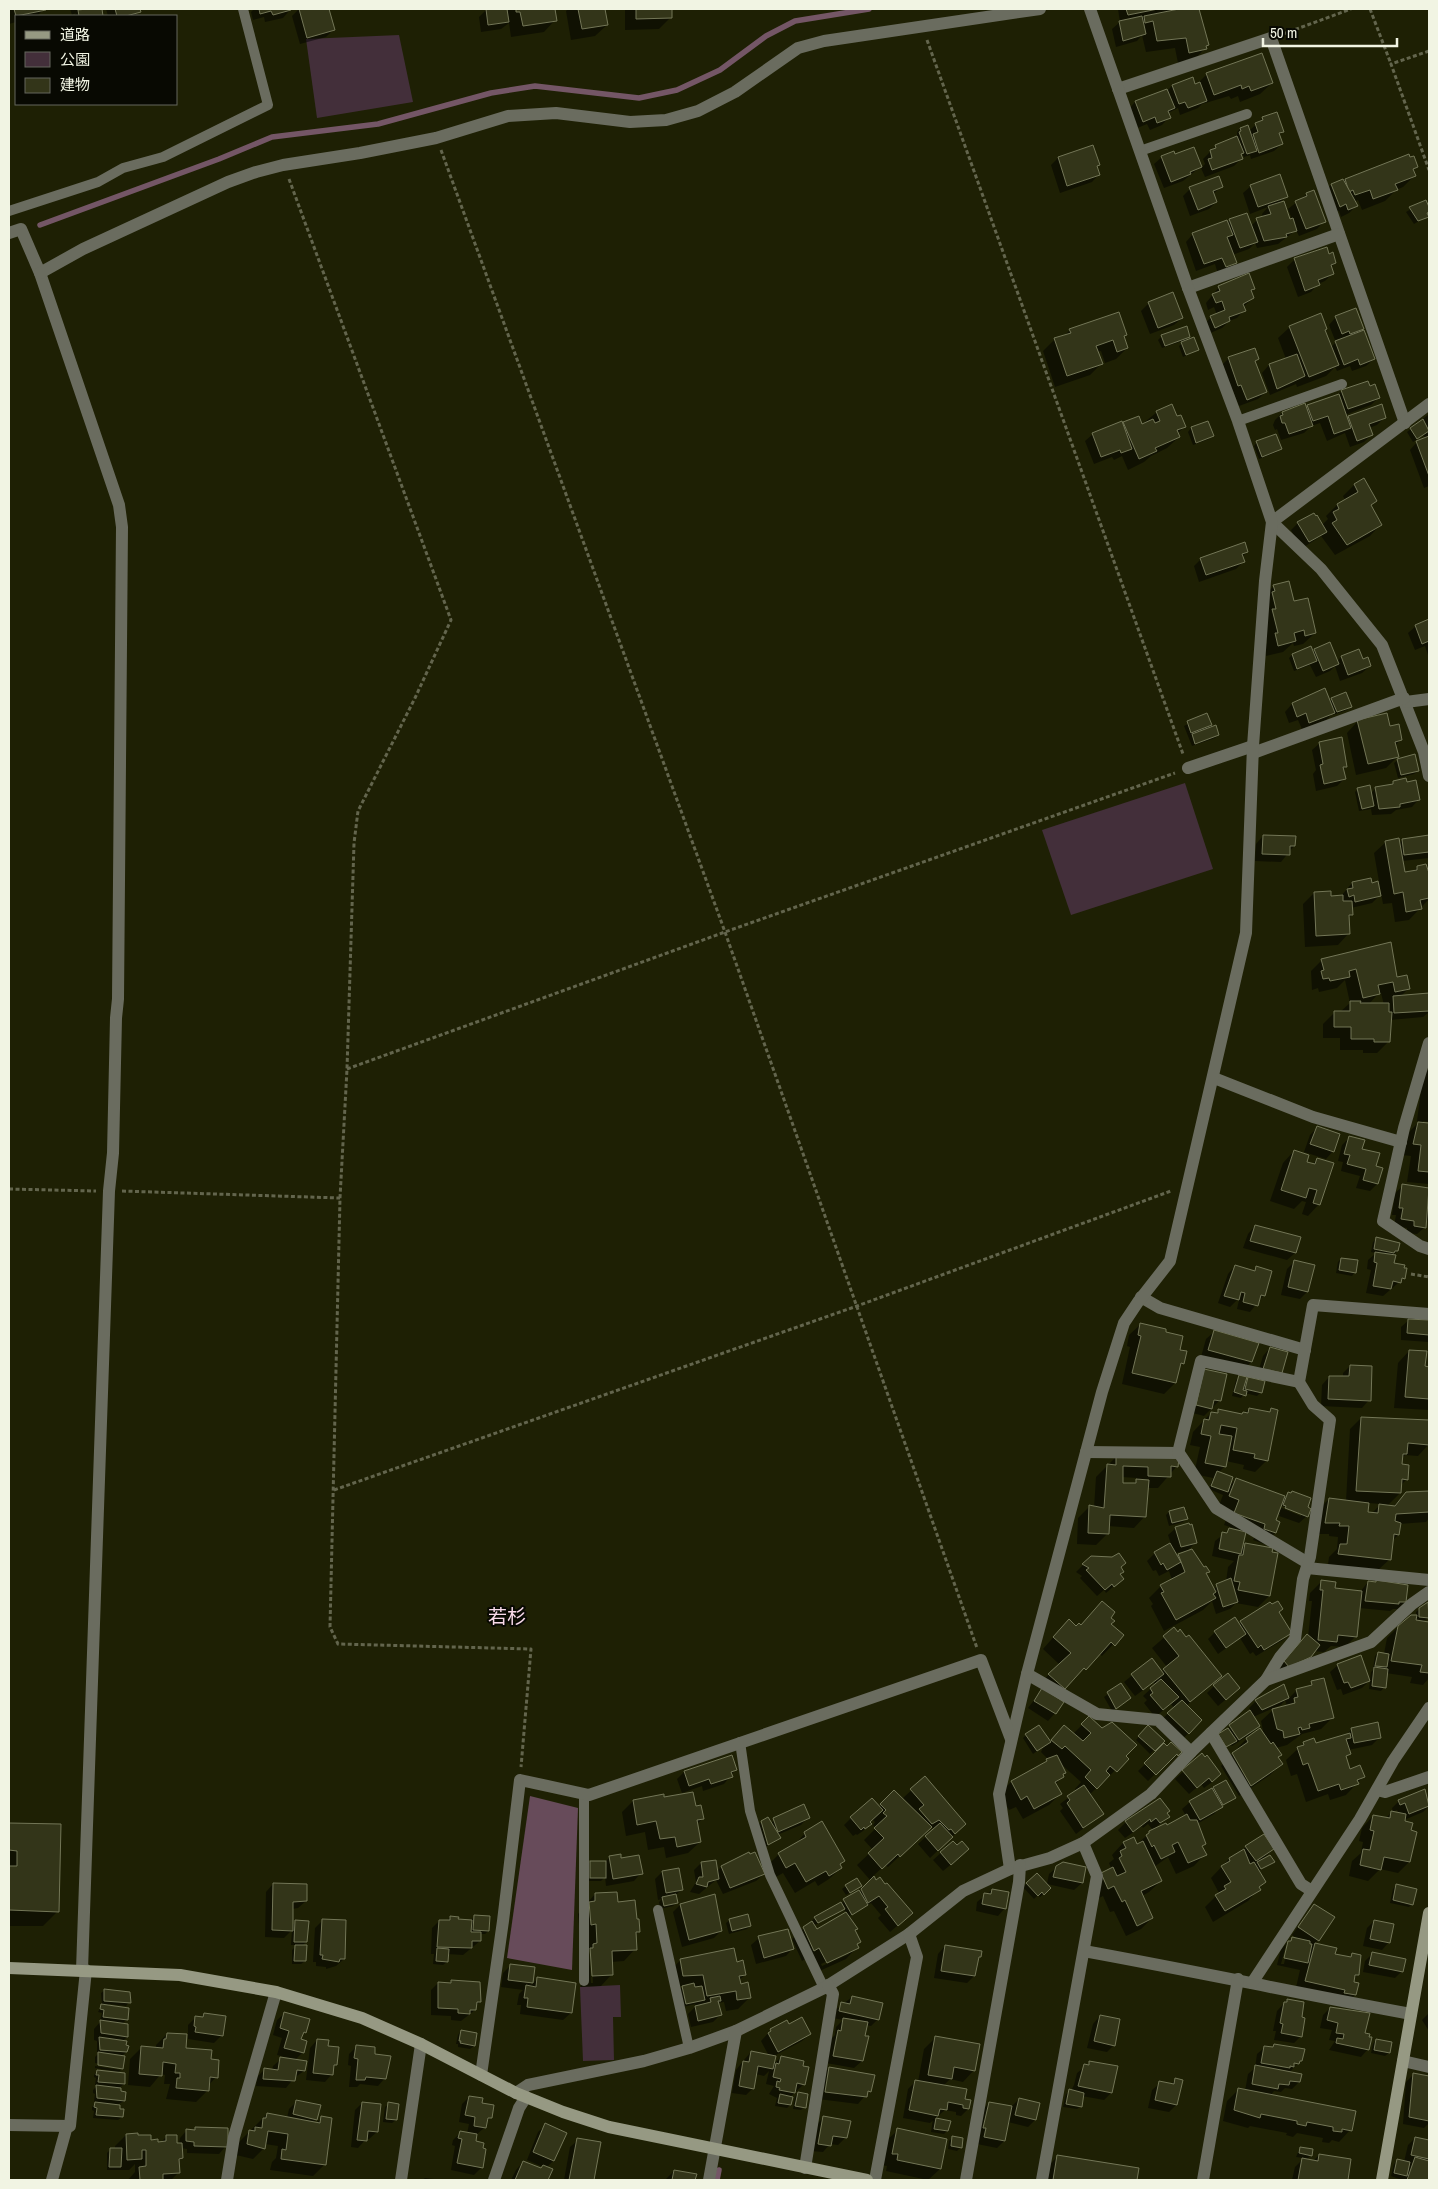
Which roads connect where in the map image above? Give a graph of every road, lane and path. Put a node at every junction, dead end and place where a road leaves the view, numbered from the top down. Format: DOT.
graph roads {
  1 [pos="243,9"];
  2 [pos="1040,9"];
  3 [pos="1090,9"];
  4 [pos="1351,9"];
  5 [pos="1370,9"];
  6 [pos="922,28"];
  7 [pos="1271,38"];
  8 [pos="1429,51"];
  9 [pos="1391,64"];
  10 [pos="1118,88"];
  11 [pos="1247,114"];
  12 [pos="436,138"];
  13 [pos="1140,151"];
  14 [pos="283,165"];
  15 [pos="1429,170"];
  16 [pos="9,211"];
  17 [pos="9,233"];
  18 [pos="1339,234"];
  19 [pos="40,274"];
  20 [pos="1188,288"];
  21 [pos="1342,384"];
  22 [pos="1429,404"];
  23 [pos="1238,421"];
  24 [pos="1405,423"];
  25 [pos="1272,522"];
  26 [pos="1429,699"];
  27 [pos="1405,700"];
  28 [pos="1253,749"];
  29 [pos="1188,768"];
  30 [pos="1429,776"];
  31 [pos="725,932"];
  32 [pos="1429,1043"];
  33 [pos="347,1069"];
  34 [pos="1214,1078"];
  35 [pos="1401,1142"];
  36 [pos="1188,1185"];
  37 [pos="9,1189"];
  38 [pos="109,1191"];
  39 [pos="340,1198"];
  40 [pos="1429,1249"];
  41 [pos="1411,1274"];
  42 [pos="1429,1277"];
  43 [pos="1141,1297"];
  44 [pos="857,1306"];
  45 [pos="1429,1314"];
  46 [pos="1305,1350"];
  47 [pos="1299,1382"];
  48 [pos="1086,1452"];
  49 [pos="1178,1453"];
  50 [pos="333,1490"];
  51 [pos="1308,1565"];
  52 [pos="1429,1580"];
  53 [pos="1429,1592"];
  54 [pos="981,1660"];
  55 [pos="1027,1674"];
  56 [pos="1266,1680"];
  57 [pos="1429,1708"];
  58 [pos="1211,1733"];
  59 [pos="1011,1739"];
  60 [pos="740,1742"];
  61 [pos="1191,1752"];
  62 [pos="1429,1777"];
  63 [pos="520,1780"];
  64 [pos="1377,1790"];
  65 [pos="584,1794"];
  66 [pos="1083,1843"];
  67 [pos="1015,1867"];
  68 [pos="1312,1891"];
  69 [pos="658,1910"];
  70 [pos="1429,1915"];
  71 [pos="909,1934"];
  72 [pos="1084,1951"];
  73 [pos="9,1968"];
  74 [pos="84,1970"];
  75 [pos="1238,1979"];
  76 [pos="584,1981"];
  77 [pos="1252,1983"];
  78 [pos="826,1987"];
  79 [pos="276,1992"];
  80 [pos="1411,2014"];
  81 [pos="736,2031"];
  82 [pos="421,2044"];
  83 [pos="689,2048"];
  84 [pos="1403,2061"];
  85 [pos="1429,2067"];
  86 [pos="481,2076"];
  87 [pos="521,2095"];
  88 [pos="9,2125"];
  89 [pos="67,2126"];
  90 [pos="714,2150"];
  91 [pos="805,2168"];
  92 [pos="52,2180"];
  93 [pos="227,2180"];
  94 [pos="401,2180"];
  95 [pos="494,2180"];
  96 [pos="709,2180"];
  97 [pos="867,2180"];
  98 [pos="875,2180"];
  99 [pos="966,2180"];
  100 [pos="1042,2180"];
  101 [pos="1203,2180"];
  102 [pos="1382,2180"];
  1 -- 16 [label="lane"];
  2 -- 6 [label="street"];
  3 -- 10 [label="street"];
  4 -- 7 [label="path"];
  5 -- 9 [label="path"];
  6 -- 12 [label="street"];
  6 -- 29 [label="path"];
  7 -- 10 [label="street"];
  7 -- 18 [label="street"];
  8 -- 9 [label="path"];
  9 -- 15 [label="path"];
  10 -- 13 [label="street"];
  11 -- 13 [label="lane"];
  12 -- 14 [label="street"];
  12 -- 31 [label="path"];
  13 -- 20 [label="street"];
  14 -- 19 [label="street"];
  14 -- 33 [label="path"];
  17 -- 19 [label="street"];
  18 -- 20 [label="street"];
  18 -- 24 [label="street"];
  19 -- 38 [label="street"];
  20 -- 23 [label="street"];
  21 -- 23 [label="lane"];
  22 -- 24 [label="street"];
  23 -- 25 [label="street"];
  24 -- 25 [label="street"];
  25 -- 27 [label="street"];
  25 -- 28 [label="street"];
  26 -- 27 [label="street"];
  27 -- 28 [label="street"];
  27 -- 30 [label="street"];
  28 -- 29 [label="street"];
  28 -- 34 [label="street"];
  29 -- 31 [label="path"];
  31 -- 33 [label="path"];
  31 -- 44 [label="path"];
  32 -- 35 [label="street"];
  33 -- 39 [label="path"];
  34 -- 35 [label="street"];
  34 -- 36 [label="street"];
  35 -- 40 [label="street"];
  36 -- 43 [label="street"];
  36 -- 44 [label="path"];
  37 -- 38 [label="path"];
  38 -- 39 [label="path"];
  38 -- 74 [label="street"];
  39 -- 50 [label="path"];
  41 -- 42 [label="path"];
  43 -- 46 [label="street"];
  43 -- 48 [label="street"];
  44 -- 50 [label="path"];
  44 -- 54 [label="path"];
  45 -- 46 [label="street"];
  46 -- 47 [label="street"];
  47 -- 49 [label="street"];
  47 -- 51 [label="street"];
  48 -- 49 [label="street"];
  48 -- 55 [label="street"];
  49 -- 51 [label="street"];
  50 -- 63 [label="path"];
  51 -- 52 [label="street"];
  51 -- 56 [label="street"];
  53 -- 56 [label="street"];
  54 -- 59 [label="street"];
  54 -- 60 [label="street"];
  55 -- 59 [label="street"];
  55 -- 61 [label="street"];
  56 -- 58 [label="street"];
  57 -- 64 [label="street"];
  58 -- 61 [label="street"];
  58 -- 68 [label="street"];
  59 -- 67 [label="street"];
  60 -- 65 [label="street"];
  60 -- 78 [label="lane"];
  61 -- 66 [label="street"];
  62 -- 64 [label="street"];
  63 -- 65 [label="street"];
  63 -- 86 [label="street"];
  64 -- 68 [label="street"];
  65 -- 76 [label="lane"];
  66 -- 67 [label="street"];
  66 -- 72 [label="street"];
  67 -- 71 [label="street"];
  67 -- 99 [label="street"];
  68 -- 77 [label="street"];
  69 -- 83 [label="lane"];
  70 -- 80 [label="street"];
  71 -- 78 [label="street"];
  71 -- 98 [label="street"];
  72 -- 75 [label="street"];
  72 -- 100 [label="street"];
  73 -- 74 [label="street"];
  74 -- 79 [label="street"];
  74 -- 89 [label="street"];
  75 -- 77 [label="street"];
  75 -- 101 [label="street"];
  77 -- 80 [label="street"];
  78 -- 81 [label="street"];
  78 -- 91 [label="street"];
  79 -- 82 [label="street"];
  79 -- 93 [label="street"];
  80 -- 84 [label="street"];
  81 -- 83 [label="street"];
  81 -- 90 [label="street"];
  82 -- 86 [label="street"];
  82 -- 94 [label="street"];
  83 -- 87 [label="street"];
  84 -- 85 [label="street"];
  84 -- 102 [label="street"];
  86 -- 87 [label="street"];
  87 -- 90 [label="street"];
  87 -- 95 [label="street"];
  88 -- 89 [label="street"];
  89 -- 92 [label="street"];
  90 -- 91 [label="street"];
  90 -- 96 [label="street"];
  91 -- 97 [label="street"];
}
